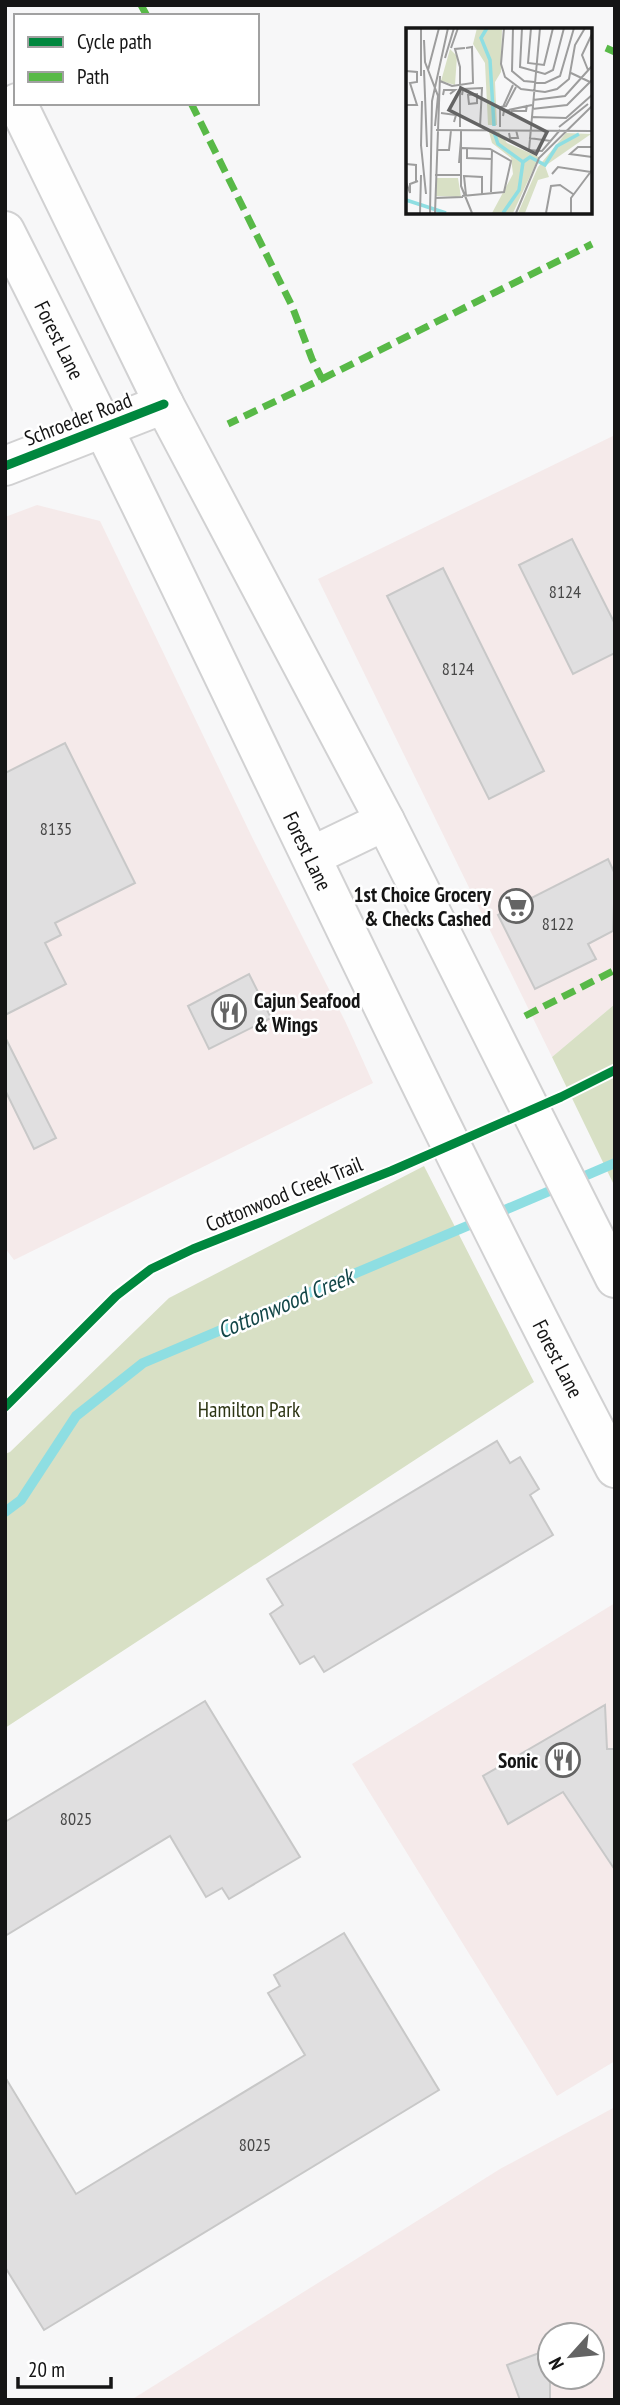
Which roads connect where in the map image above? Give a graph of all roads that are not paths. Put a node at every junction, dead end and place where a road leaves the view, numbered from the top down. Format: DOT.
graph roads {
  1 [pos="5,80"];
  2 [pos="14,98"];
  3 [pos="17,105"];
  4 [pos="5,231"];
  5 [pos="164,404"];
  6 [pos="105,428"];
  7 [pos="5,466"];
  8 [pos="385,821"];
  9 [pos="312,856"];
  10 [pos="615,1278"];
  11 [pos="615,1468"];
  1 -- 2 [label="main road"];
  3 -- 5 [label="main road"];
  4 -- 6 [label="main road, Forest Lane"];
  5 -- 6 [label="main road, Schroeder Road"];
  5 -- 8 [label="main road"];
  6 -- 7 [label="main road, Schroeder Road"];
  6 -- 9 [label="main road, Forest Lane"];
  8 -- 9 [label="main road"];
  8 -- 10 [label="main road"];
  9 -- 11 [label="main road, Forest Lane"];
}
